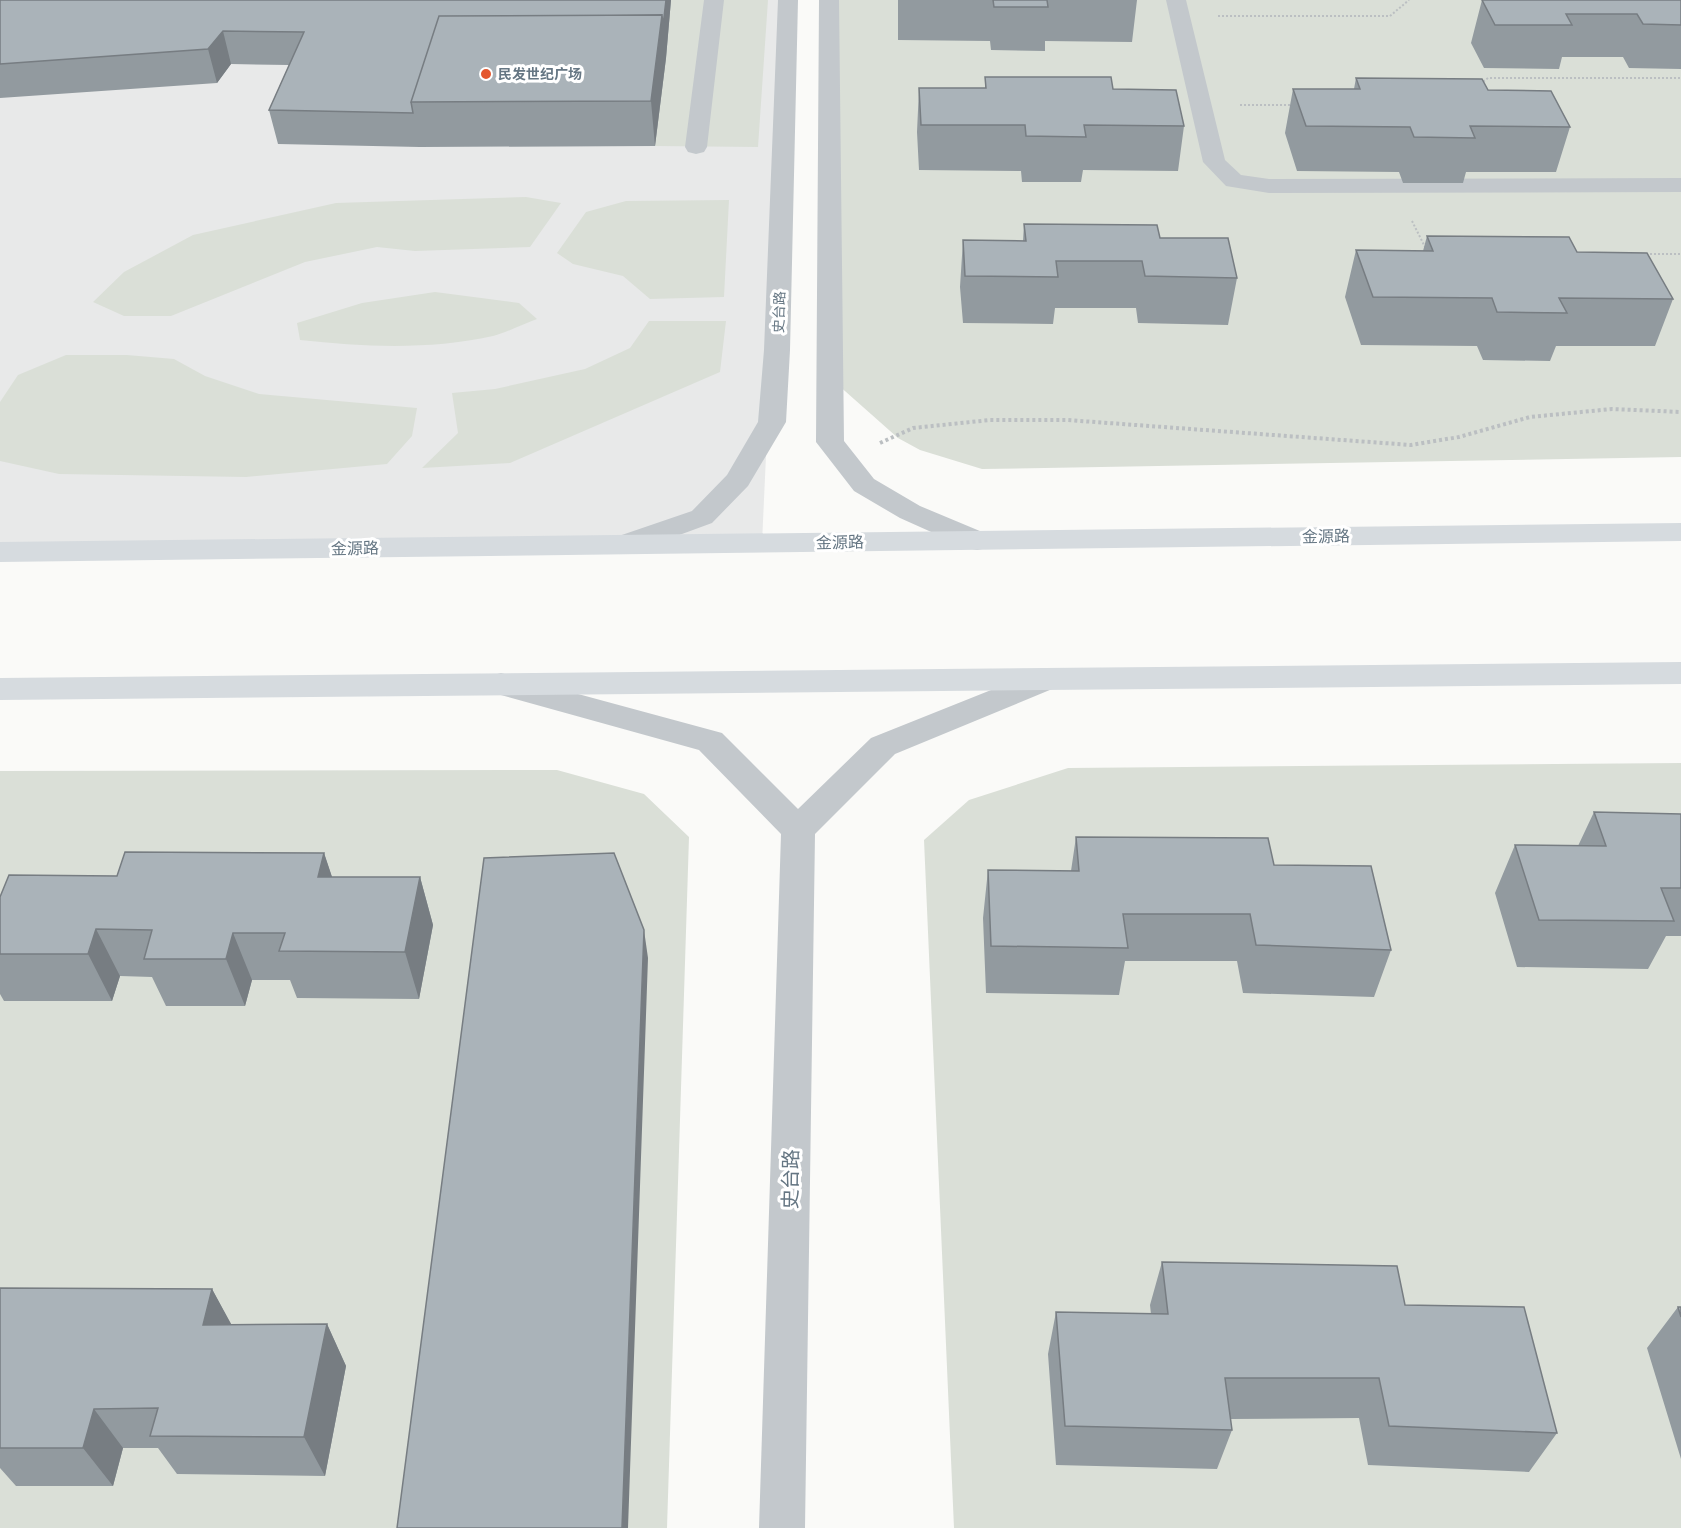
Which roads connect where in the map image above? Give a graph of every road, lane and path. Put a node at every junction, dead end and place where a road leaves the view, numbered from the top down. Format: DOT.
graph roads {
  1 [pos="714,0"];
  2 [pos="788,0"];
  3 [pos="829,0"];
  4 [pos="1409,0"];
  5 [pos="1178,8"];
  6 [pos="1681,78"];
  7 [pos="1472,89"];
  8 [pos="1295,105"];
  9 [pos="1201,106"];
  10 [pos="696,147"];
  11 [pos="1681,185"];
  12 [pos="1393,186"];
  13 [pos="1645,254"];
  14 [pos="1681,254"];
  15 [pos="1430,255"];
  16 [pos="1681,412"];
  17 [pos="845,460"];
  18 [pos="1681,532"];
  19 [pos="977,541"];
  20 [pos="623,545"];
  21 [pos="0,552"];
  22 [pos="1681,673"];
  23 [pos="1046,679"];
  24 [pos="501,684"];
  25 [pos="0,689"];
  26 [pos="798,830"];
  27 [pos="782,1528"];
  1 -- 10 [label="street"];
  2 -- 20 [label="street, 史台路"];
  3 -- 17 [label="street"];
  4 -- 5 [label="path"];
  5 -- 9 [label="street"];
  6 -- 7 [label="path"];
  8 -- 9 [label="path"];
  9 -- 12 [label="street"];
  11 -- 12 [label="street"];
  12 -- 15 [label="path"];
  13 -- 14 [label="path"];
  16 -- 17 [label="path"];
  17 -- 19 [label="street"];
  18 -- 19 [label="main road, 金源路"];
  19 -- 20 [label="main road, 金源路"];
  20 -- 21 [label="main road, 金源路"];
  22 -- 23 [label="main road"];
  23 -- 24 [label="main road"];
  23 -- 26 [label="street"];
  24 -- 25 [label="main road"];
  24 -- 26 [label="street"];
  26 -- 27 [label="street, 史台路"];
}
